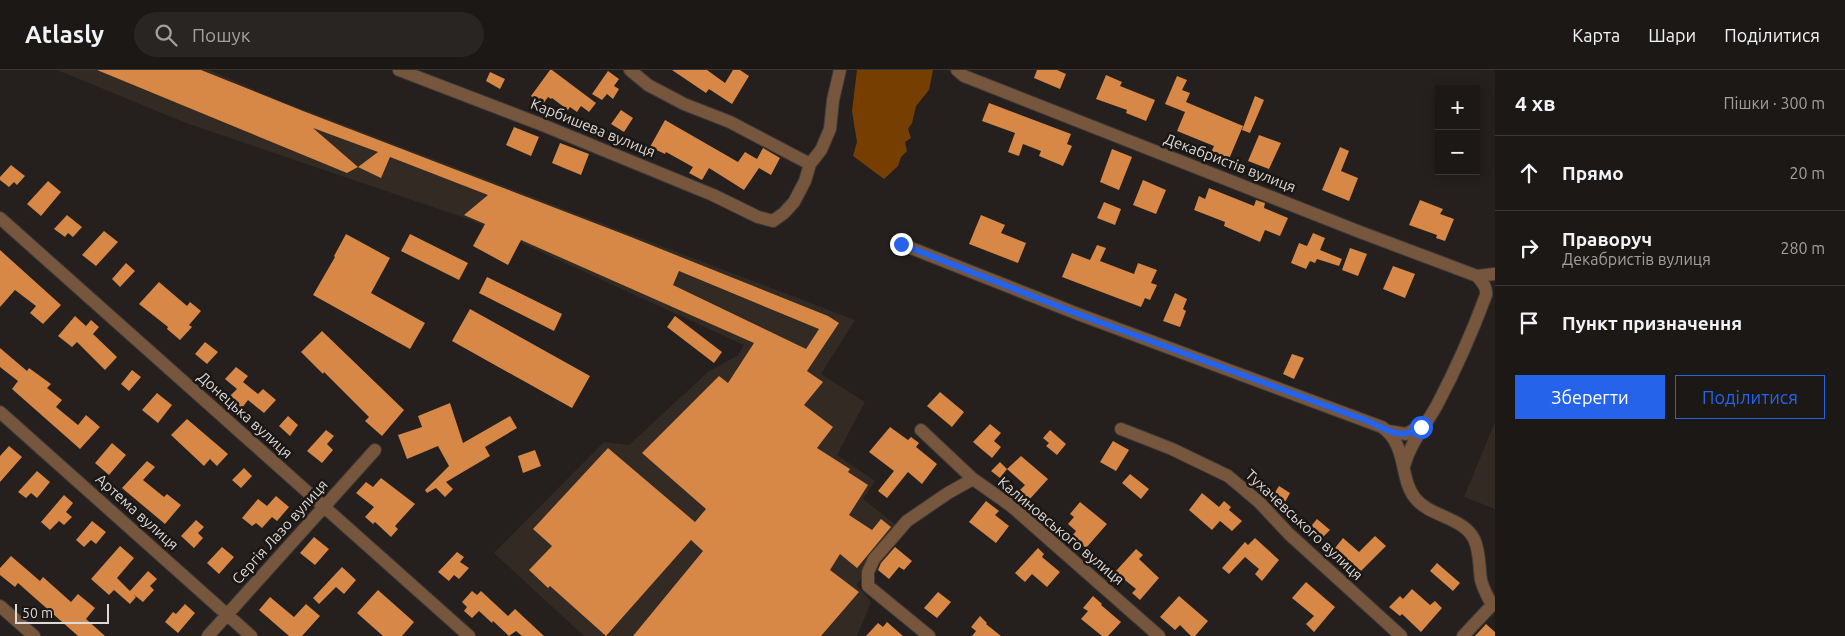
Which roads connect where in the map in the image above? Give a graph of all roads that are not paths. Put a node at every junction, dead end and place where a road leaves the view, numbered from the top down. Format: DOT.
graph roads {
  1 [pos="399,70"];
  2 [pos="630,70"];
  3 [pos="840,70"];
  4 [pos="957,70"];
  5 [pos="810,164"];
  6 [pos="0,218"];
  7 [pos="901,244"];
  8 [pos="1494,274"];
  9 [pos="1477,276"];
  10 [pos="0,412"];
  11 [pos="1428,420"];
  12 [pos="1121,429"];
  13 [pos="921,430"];
  14 [pos="1388,432"];
  15 [pos="375,450"];
  16 [pos="1404,466"];
  17 [pos="972,479"];
  18 [pos="324,507"];
  19 [pos="1494,605"];
  20 [pos="0,606"];
  21 [pos="227,614"];
  22 [pos="34,636"];
  23 [pos="208,636"];
  24 [pos="251,636"];
  25 [pos="469,636"];
  26 [pos="929,636"];
  27 [pos="1158,636"];
  28 [pos="1401,636"];
  29 [pos="1463,636"];
  1 -- 5 [label="street, Карбишева вулиця"];
  2 -- 5 [label="street"];
  3 -- 5 [label="street"];
  4 -- 9 [label="street, Декабристів вулиця"];
  6 -- 18 [label="street, Донецька вулиця"];
  7 -- 14 [label="street"];
  8 -- 9 [label="street, Декабристів вулиця"];
  9 -- 11 [label="street"];
  10 -- 21 [label="street, Артема вулиця"];
  11 -- 14 [label="street"];
  11 -- 16 [label="street"];
  12 -- 28 [label="street, Тухачевського вулиця"];
  13 -- 17 [label="street, Калиновського вулиця"];
  14 -- 16 [label="street"];
  15 -- 18 [label="street, Сергія Лазо вулиця"];
  16 -- 19 [label="street"];
  17 -- 26 [label="street"];
  17 -- 27 [label="street, Калиновського вулиця"];
  18 -- 21 [label="street, Сергія Лазо вулиця"];
  18 -- 25 [label="street, Донецька вулиця"];
  19 -- 29 [label="street"];
  20 -- 22 [label="street"];
  21 -- 23 [label="street, Сергія Лазо вулиця"];
  21 -- 24 [label="street, Артема вулиця"];
}
